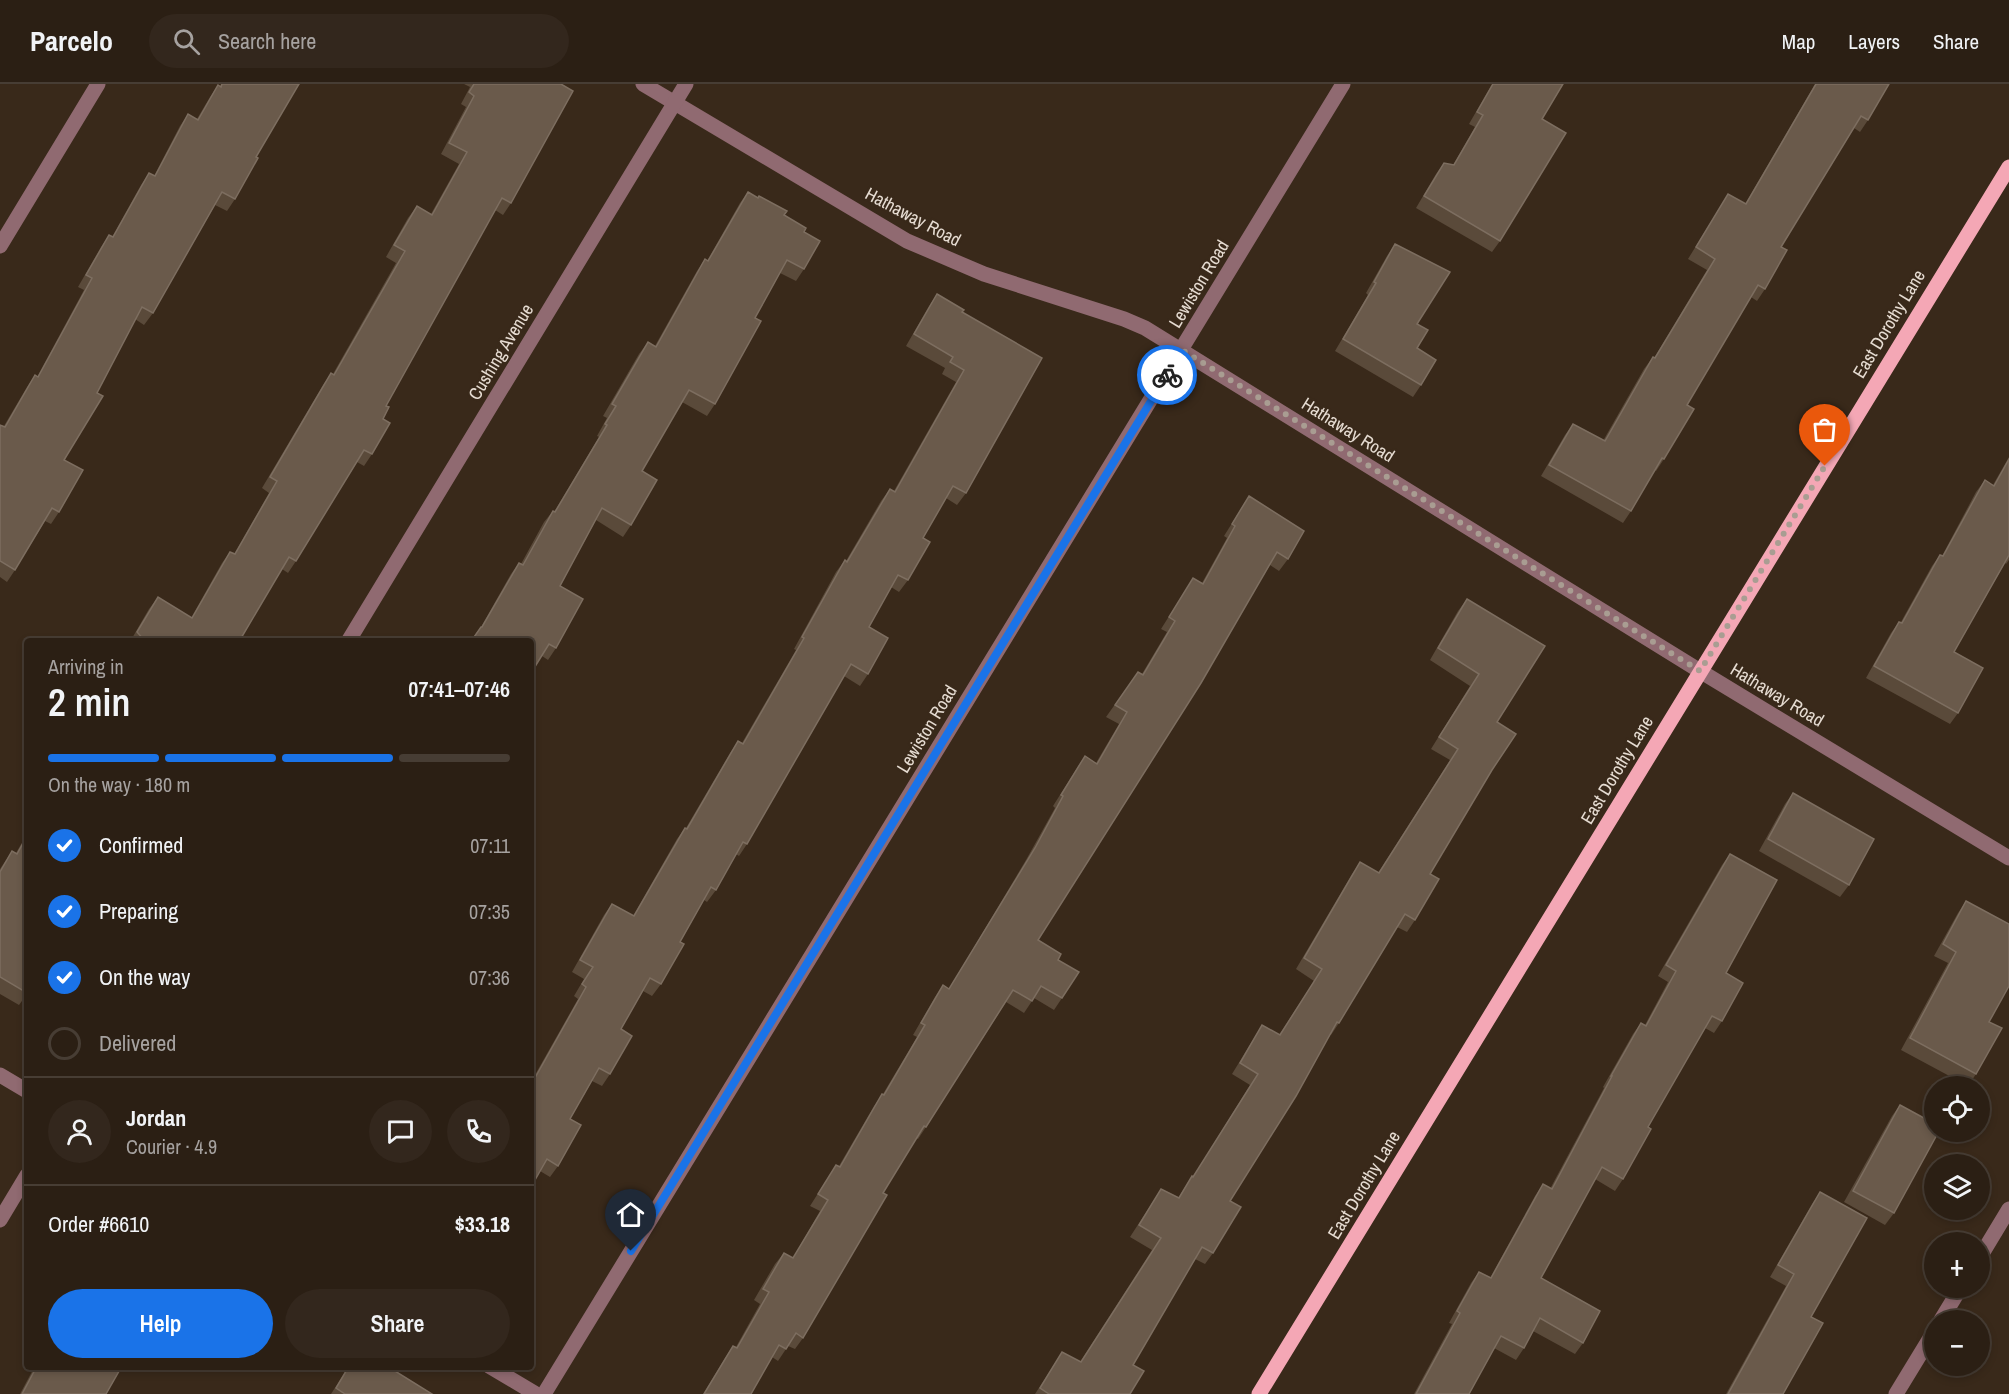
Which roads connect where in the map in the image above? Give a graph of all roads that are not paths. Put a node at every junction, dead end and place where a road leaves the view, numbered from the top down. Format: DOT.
graph roads {
  1 [pos="98,84"];
  2 [pos="643,84"];
  3 [pos="686,84"];
  4 [pos="1343,84"];
  5 [pos="675,102"];
  6 [pos="2009,167"];
  7 [pos="0,246"];
  8 [pos="1182,350"];
  9 [pos="350,638"];
  10 [pos="1700,671"];
  11 [pos="2009,858"];
  12 [pos="0,1075"];
  13 [pos="24,1089"];
  14 [pos="24,1180"];
  15 [pos="2009,1209"];
  16 [pos="0,1220"];
  17 [pos="1990,1240"];
  18 [pos="1924,1348"];
  19 [pos="496,1370"];
  20 [pos="536,1394"];
  21 [pos="544,1394"];
  22 [pos="1259,1394"];
  23 [pos="1896,1394"];
  1 -- 7 [label="street"];
  2 -- 5 [label="street, Hathaway Road"];
  3 -- 5 [label="street, Cushing Avenue"];
  4 -- 8 [label="street, Lewiston Road"];
  5 -- 8 [label="street, Hathaway Road"];
  5 -- 9 [label="street, Cushing Avenue"];
  6 -- 10 [label="main road, East Dorothy Lane"];
  8 -- 10 [label="street, Hathaway Road"];
  8 -- 21 [label="street, Lewiston Road"];
  10 -- 11 [label="street, Hathaway Road"];
  10 -- 22 [label="main road, East Dorothy Lane"];
  12 -- 13 [label="street"];
  14 -- 16 [label="street"];
  15 -- 17 [label="street"];
  18 -- 23 [label="street"];
  19 -- 20 [label="street"];
}
